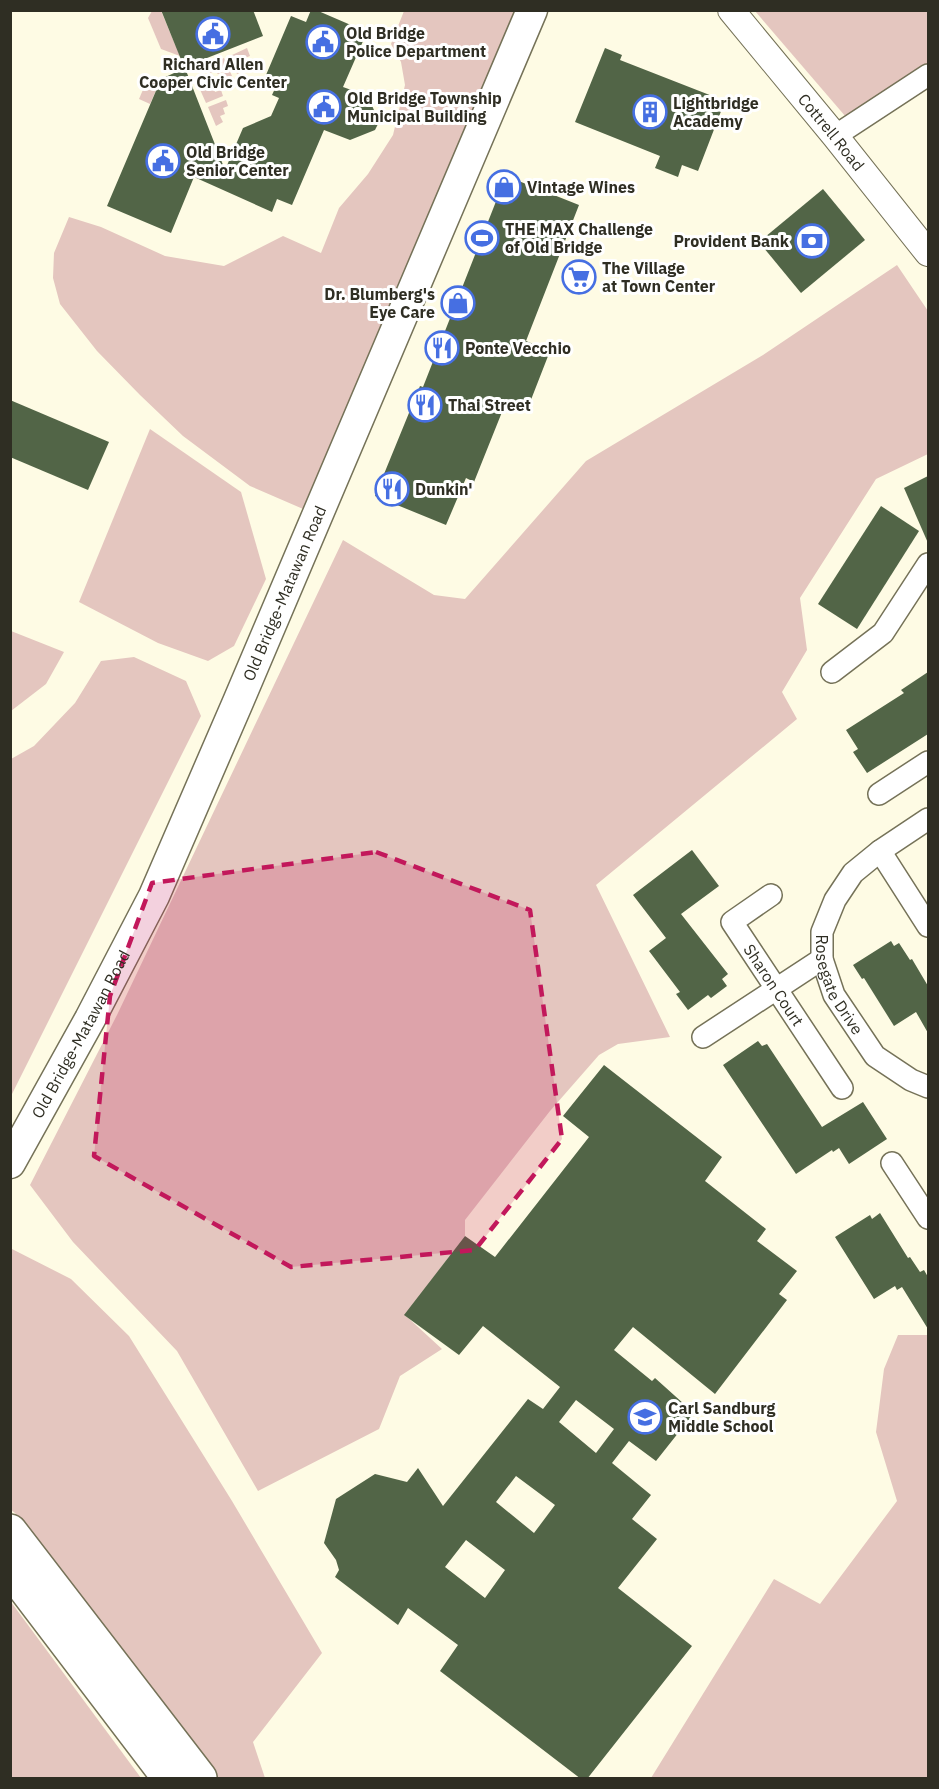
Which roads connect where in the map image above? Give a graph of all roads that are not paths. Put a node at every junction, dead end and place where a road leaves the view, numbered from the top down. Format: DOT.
graph roads {
  1 [pos="532,10"];
  2 [pos="731,10"];
  3 [pos="928,75"];
  4 [pos="835,136"];
  5 [pos="928,253"];
  6 [pos="928,564"];
  7 [pos="832,672"];
  8 [pos="928,762"];
  9 [pos="879,794"];
  10 [pos="928,819"];
  11 [pos="880,851"];
  12 [pos="771,895"];
  13 [pos="928,926"];
  14 [pos="822,959"];
  15 [pos="778,989"];
  16 [pos="703,1037"];
  17 [pos="928,1087"];
  18 [pos="842,1088"];
  19 [pos="10,1163"];
  20 [pos="892,1163"];
  21 [pos="928,1218"];
  22 [pos="10,1531"];
  23 [pos="10,1569"];
  24 [pos="169,1779"];
  25 [pos="201,1779"];
  1 -- 19 [label="main road, Old Bridge-Matawan Road"];
  2 -- 4 [label="street, Cottrell Road"];
  3 -- 4 [label="street"];
  4 -- 5 [label="street, Cottrell Road"];
  6 -- 7 [label="street"];
  8 -- 9 [label="street"];
  10 -- 11 [label="street, Rosegate Drive"];
  11 -- 13 [label="street"];
  11 -- 14 [label="street, Rosegate Drive"];
  12 -- 15 [label="street, Sharon Court"];
  14 -- 15 [label="street"];
  14 -- 17 [label="street, Rosegate Drive"];
  15 -- 16 [label="street"];
  15 -- 18 [label="street, Sharon Court"];
  20 -- 21 [label="street"];
  22 -- 25 [label="highway"];
  23 -- 24 [label="highway"];
}
